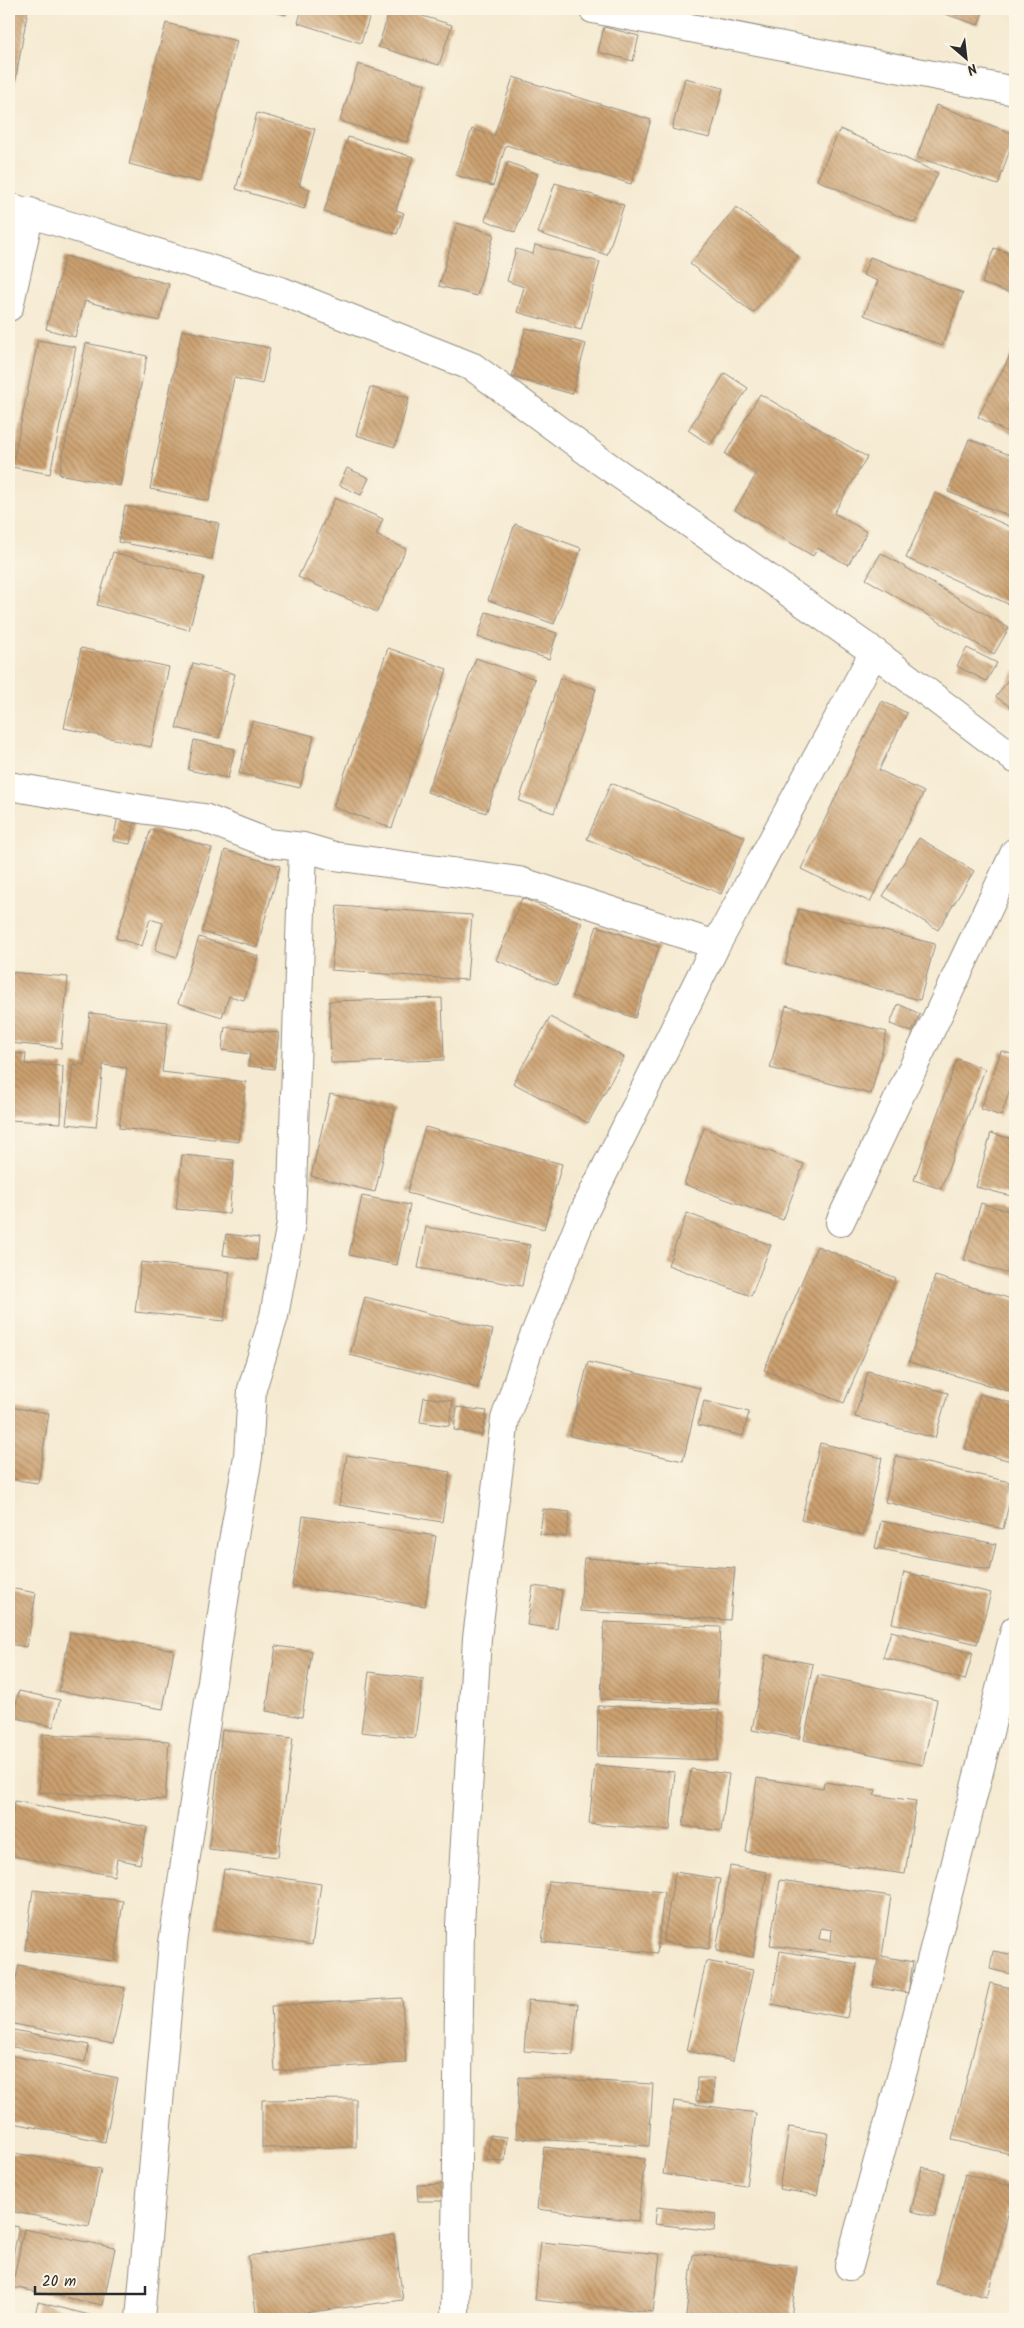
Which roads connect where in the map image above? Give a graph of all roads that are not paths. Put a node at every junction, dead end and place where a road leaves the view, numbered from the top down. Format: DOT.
graph roads {
  1 [pos="593,9"];
  2 [pos="1015,90"];
  3 [pos="19,209"];
  4 [pos="9,307"];
  5 [pos="874,652"];
  6 [pos="1015,759"];
  7 [pos="9,786"];
  8 [pos="303,847"];
  9 [pos="1015,852"];
  10 [pos="716,945"];
  11 [pos="840,1222"];
  12 [pos="1015,1630"];
  13 [pos="849,2266"];
  14 [pos="140,2319"];
  15 [pos="455,2319"];
  1 -- 2 [label="street"];
  3 -- 4 [label="street"];
  3 -- 5 [label="street"];
  5 -- 6 [label="street"];
  5 -- 10 [label="street"];
  7 -- 8 [label="street"];
  8 -- 10 [label="street"];
  8 -- 14 [label="street"];
  9 -- 11 [label="street"];
  10 -- 15 [label="street"];
  12 -- 13 [label="street"];
}
